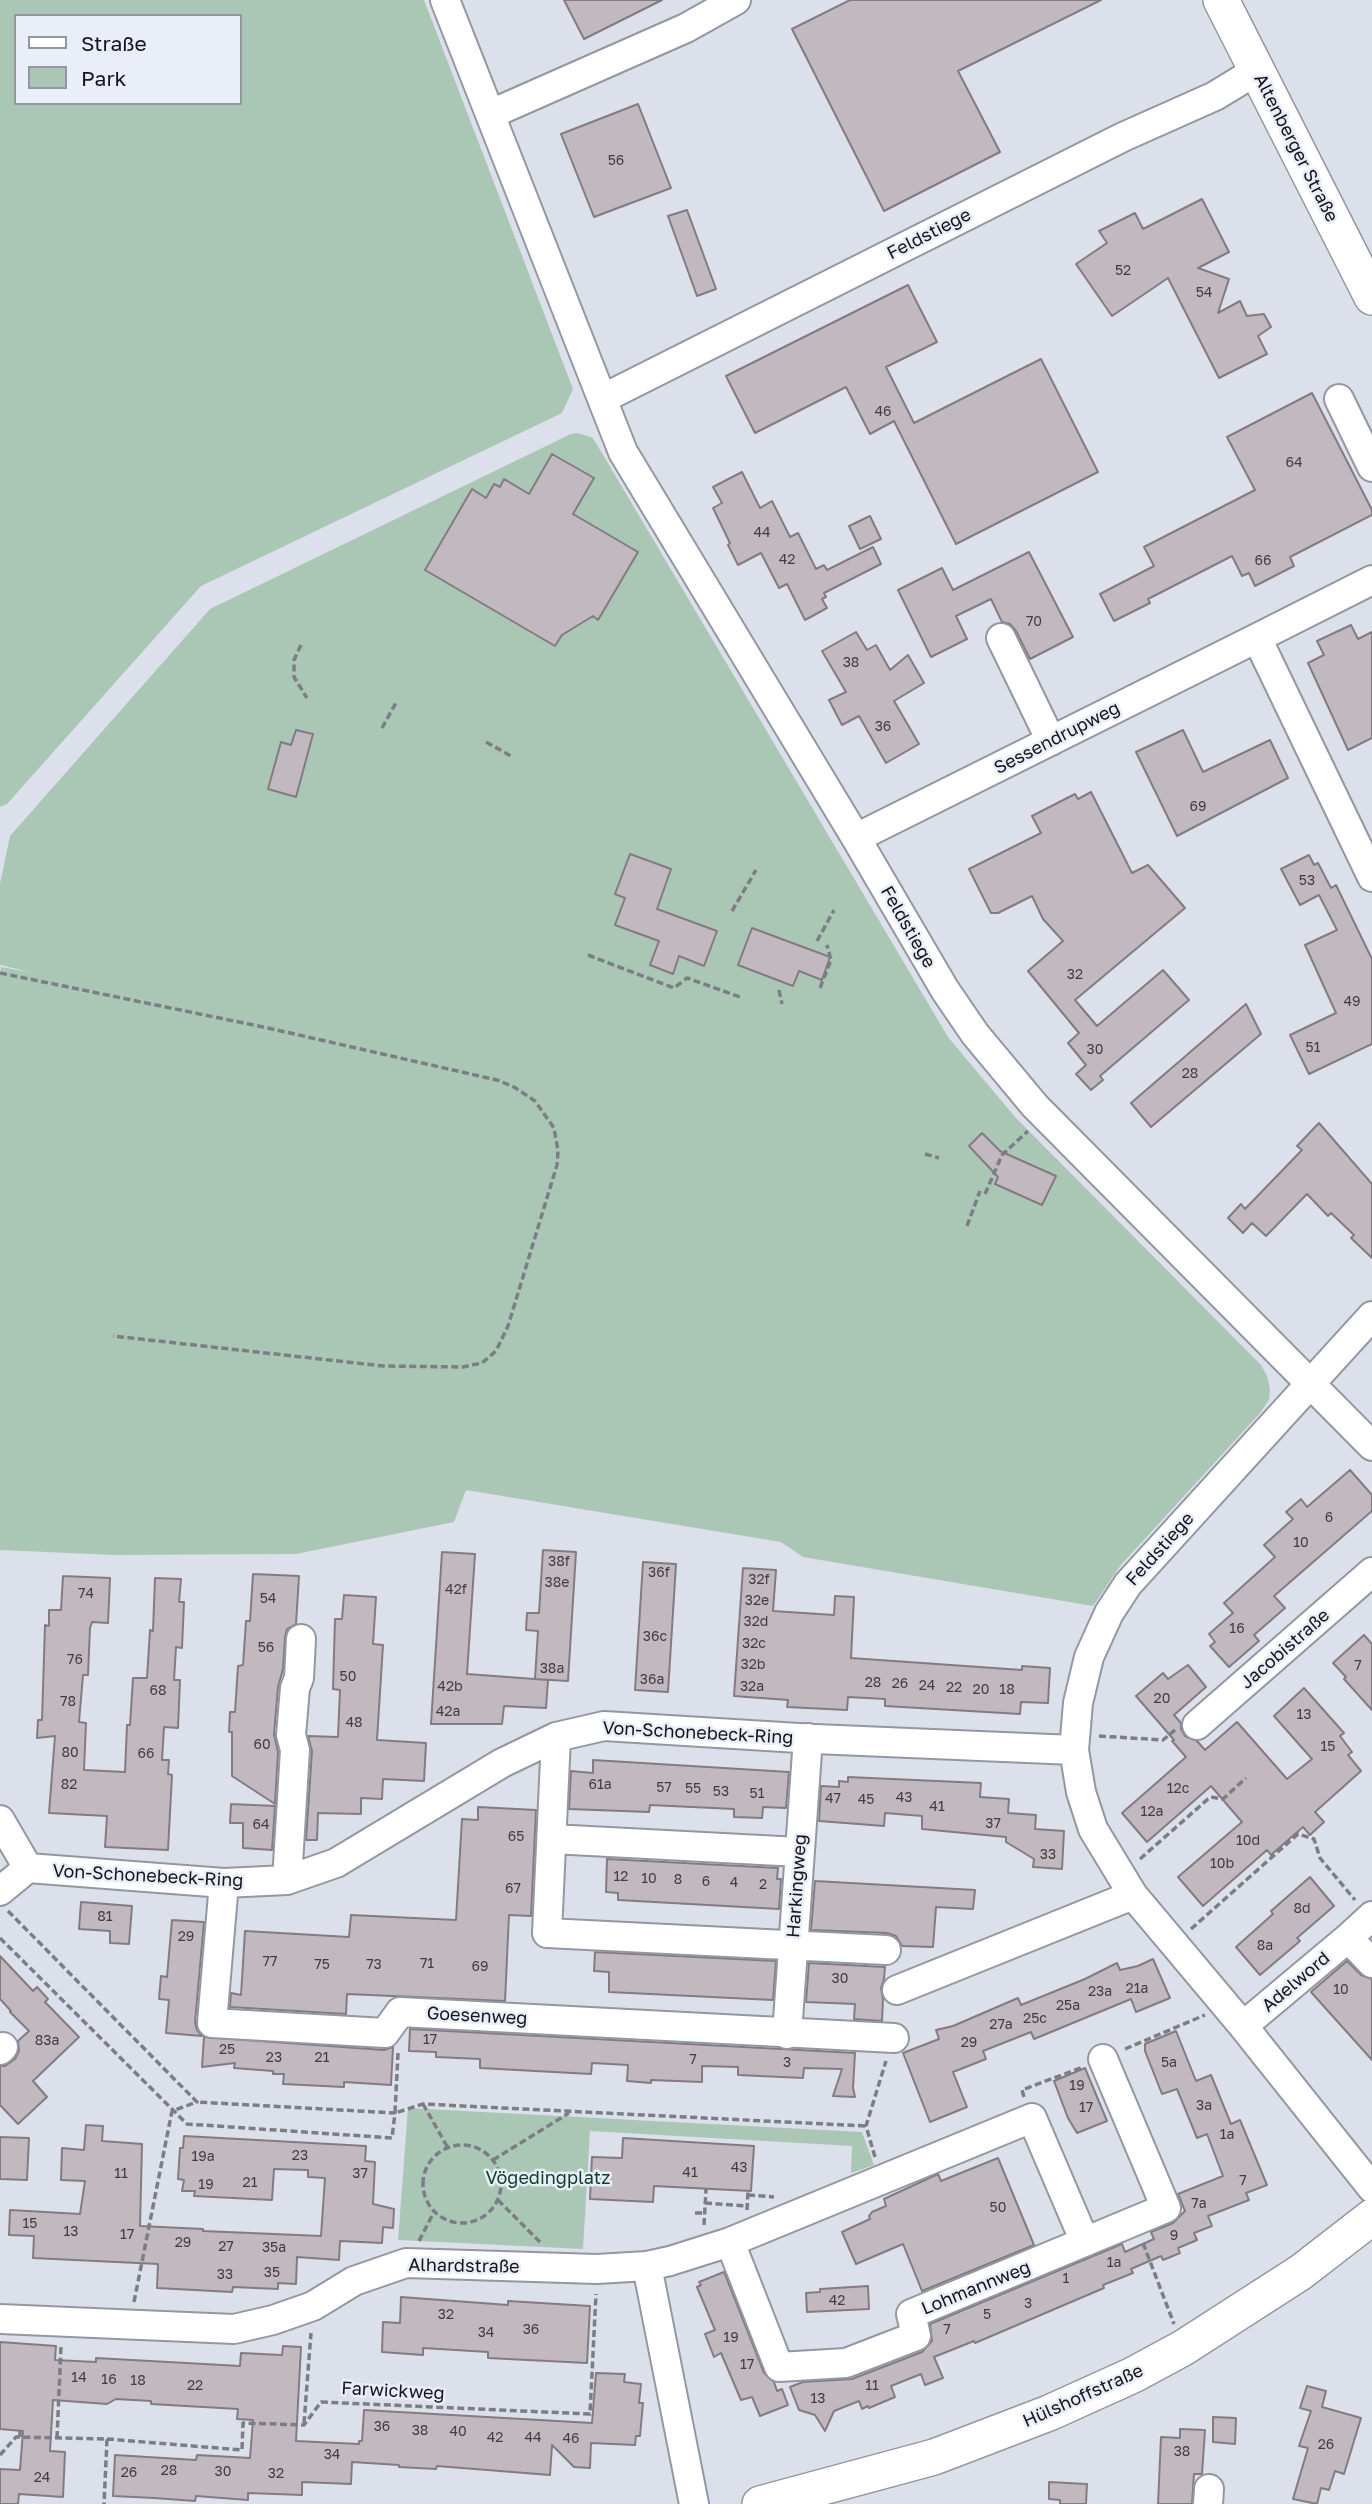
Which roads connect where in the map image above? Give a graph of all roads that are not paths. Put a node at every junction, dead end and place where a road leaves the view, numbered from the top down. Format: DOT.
graph roads {
  1 [pos="445,0"];
  2 [pos="736,0"];
  3 [pos="1221,0"];
  4 [pos="1256,71"];
  5 [pos="491,114"];
  6 [pos="1372,297"];
  7 [pos="602,399"];
  8 [pos="1339,399"];
  9 [pos="1372,467"];
  10 [pos="1372,580"];
  11 [pos="1000,638"];
  12 [pos="1257,638"];
  13 [pos="1051,741"];
  14 [pos="856,838"];
  15 [pos="1372,877"];
  16 [pos="1372,1315"];
  17 [pos="1310,1382"];
  18 [pos="1372,1446"];
  19 [pos="1372,1572"];
  20 [pos="301,1639"];
  21 [pos="1197,1725"];
  22 [pos="555,1737"];
  23 [pos="808,1738"];
  24 [pos="1075,1743"];
  25 [pos="0,1820"];
  26 [pos="552,1839"];
  27 [pos="799,1852"];
  28 [pos="28,1868"];
  29 [pos="288,1880"];
  30 [pos="224,1883"];
  31 [pos="1127,1886"];
  32 [pos="0,1891"];
  33 [pos="1371,1916"];
  34 [pos="1348,1938"];
  35 [pos="793,1946"];
  36 [pos="886,1950"];
  37 [pos="1372,1963"];
  38 [pos="897,1990"];
  39 [pos="1235,2016"];
  40 [pos="787,2034"];
  41 [pos="894,2038"];
  42 [pos="1103,2059"];
  43 [pos="1372,2188"];
  44 [pos="1372,2217"];
  45 [pos="1085,2242"];
  46 [pos="720,2245"];
  47 [pos="647,2266"];
  48 [pos="0,2319"];
  49 [pos="694,2504"];
  50 [pos="760,2504"];
  1 -- 5 [label="street, Feldstiege"];
  2 -- 5 [label="street"];
  3 -- 4 [label="main road, Altenberger Straße"];
  4 -- 6 [label="main road, Altenberger Straße"];
  4 -- 7 [label="street, Feldstiege"];
  5 -- 7 [label="street, Feldstiege"];
  7 -- 14 [label="street, Feldstiege"];
  8 -- 9 [label="street"];
  10 -- 12 [label="street, Sessendrupweg"];
  11 -- 13 [label="street"];
  12 -- 13 [label="street, Sessendrupweg"];
  12 -- 15 [label="street"];
  13 -- 14 [label="street, Sessendrupweg"];
  14 -- 17 [label="street, Feldstiege"];
  16 -- 17 [label="street"];
  17 -- 18 [label="street, Feldstiege"];
  17 -- 24 [label="street, Feldstiege"];
  19 -- 21 [label="street, Jacobistraße"];
  20 -- 29 [label="street"];
  22 -- 23 [label="street, Von-Schonebeck-Ring"];
  22 -- 26 [label="street"];
  22 -- 29 [label="street, Von-Schonebeck-Ring"];
  23 -- 24 [label="street, Von-Schonebeck-Ring"];
  23 -- 27 [label="street, Harkingweg"];
  24 -- 31 [label="street"];
  25 -- 28 [label="street"];
  26 -- 27 [label="street"];
  26 -- 35 [label="street"];
  27 -- 35 [label="street, Harkingweg"];
  28 -- 30 [label="street, Von-Schonebeck-Ring"];
  28 -- 32 [label="street, Von-Schonebeck-Ring"];
  29 -- 30 [label="street, Von-Schonebeck-Ring"];
  30 -- 40 [label="street, Goesenweg"];
  31 -- 38 [label="street"];
  31 -- 39 [label="street"];
  33 -- 34 [label="street, Adelword"];
  34 -- 37 [label="street"];
  34 -- 39 [label="street, Adelword"];
  35 -- 36 [label="street"];
  35 -- 40 [label="street, Harkingweg"];
  39 -- 43 [label="street"];
  40 -- 41 [label="street, Goesenweg"];
  42 -- 45 [label="street"];
  44 -- 50 [label="main road, Hülshoffstraße"];
  45 -- 46 [label="street, Alhardstraße"];
  45 -- 46 [label="street, Lohmannweg"];
  46 -- 47 [label="street, Alhardstraße"];
  47 -- 48 [label="street, Alhardstraße"];
  47 -- 49 [label="street"];
}
